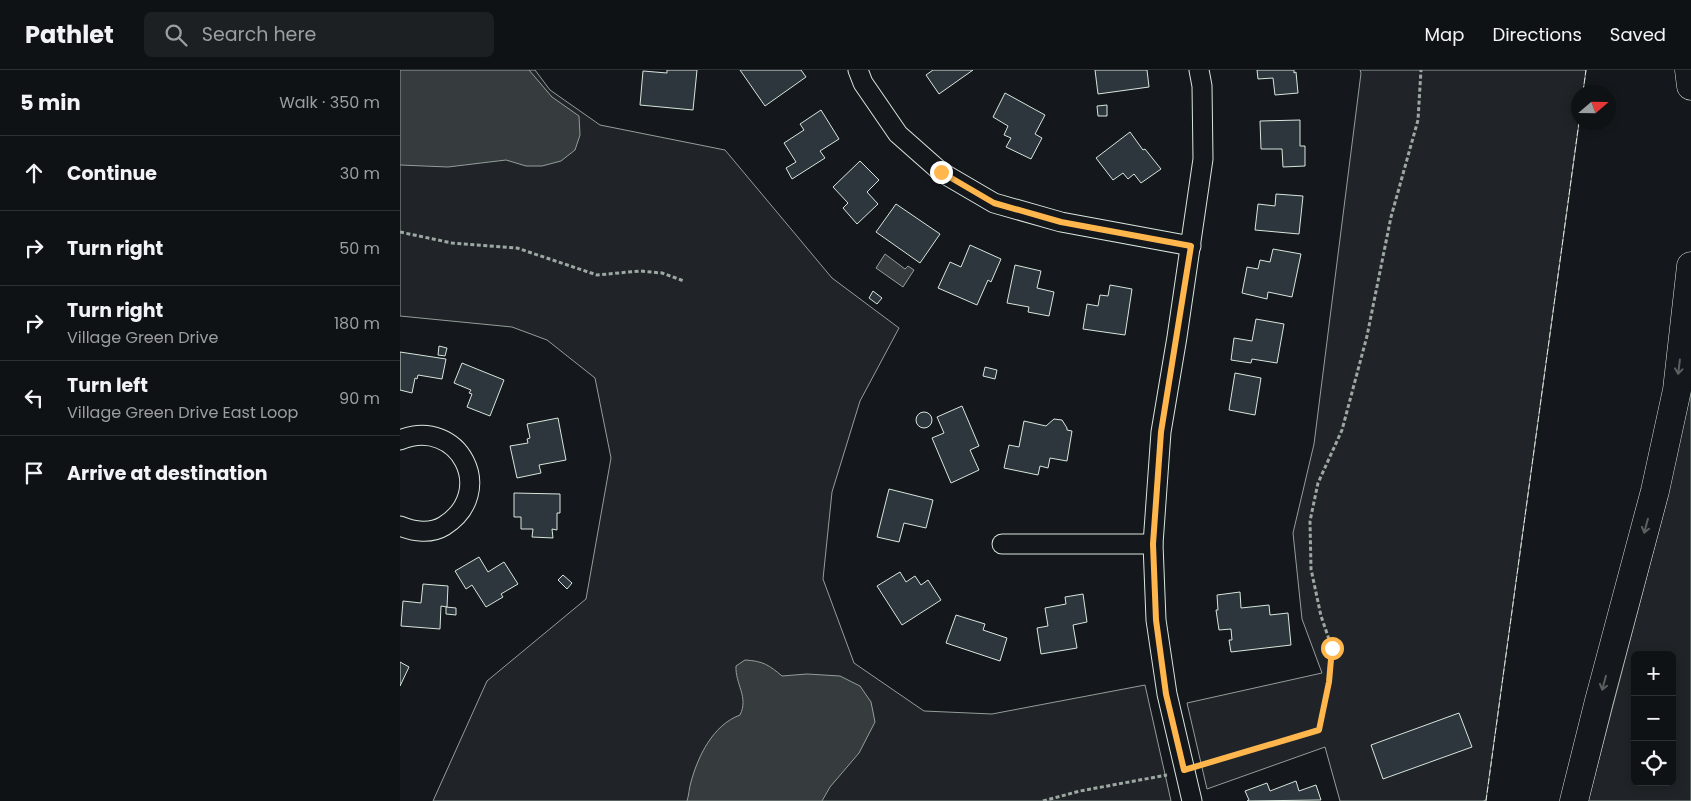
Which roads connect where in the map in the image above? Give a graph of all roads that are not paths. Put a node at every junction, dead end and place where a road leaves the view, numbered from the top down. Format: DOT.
graph roads {
  1 [pos="858,70"];
  2 [pos="1199,70"];
  3 [pos="1689,70"];
  4 [pos="1691,86"];
  5 [pos="1191,246"];
  6 [pos="1691,266"];
  7 [pos="400,440"];
  8 [pos="400,526"];
  9 [pos="1002,544"];
  10 [pos="1153,544"];
  11 [pos="1192,801"];
  12 [pos="1574,801"];
  1 -- 5 [label="street"];
  2 -- 5 [label="street"];
  3 -- 4 [label="highway"];
  5 -- 10 [label="street"];
  6 -- 12 [label="highway, one-way"];
  7 -- 8 [label="street"];
  9 -- 10 [label="street"];
  10 -- 11 [label="street"];
}
